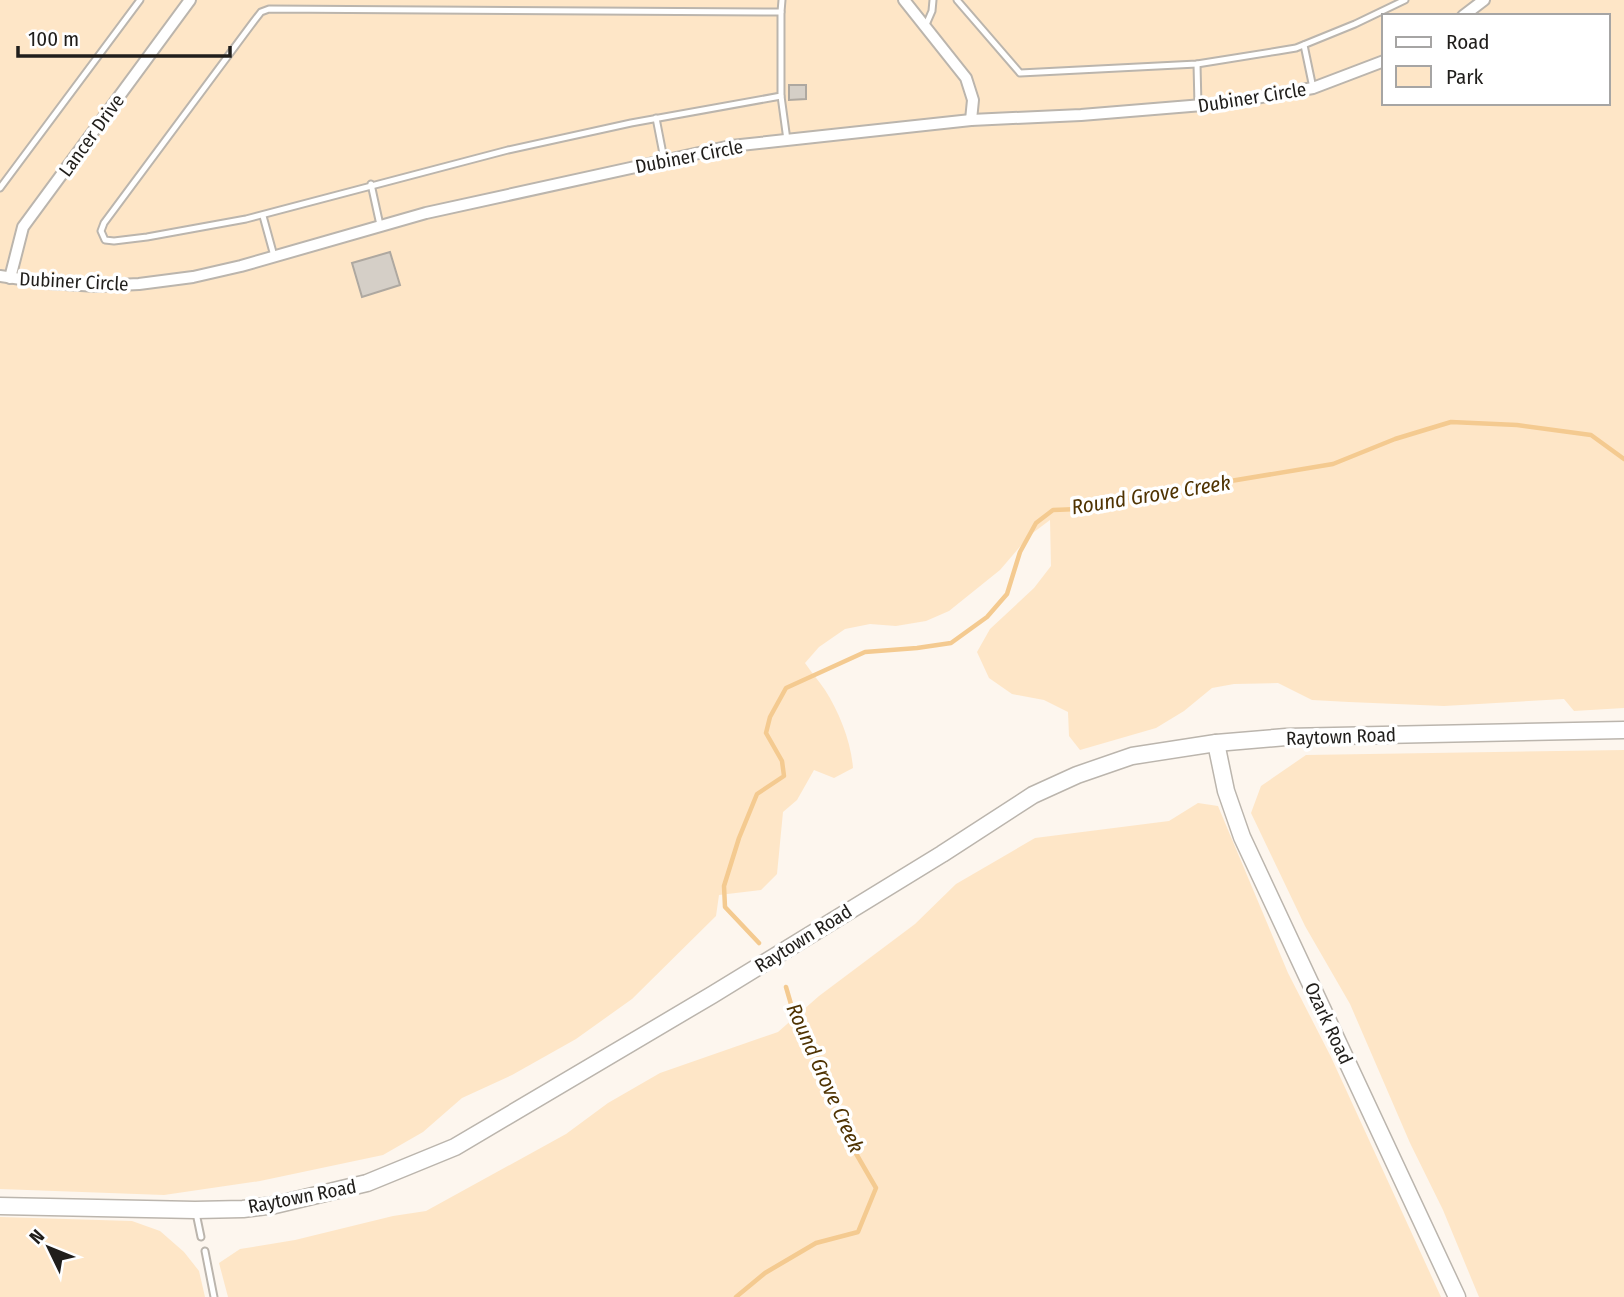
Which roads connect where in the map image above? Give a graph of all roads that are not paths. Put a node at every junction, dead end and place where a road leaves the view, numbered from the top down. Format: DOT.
graph roads {
  1 [pos="140,0"];
  2 [pos="190,0"];
  3 [pos="782,0"];
  4 [pos="904,0"];
  5 [pos="933,0"];
  6 [pos="957,0"];
  7 [pos="1405,0"];
  8 [pos="1484,0"];
  9 [pos="781,12"];
  10 [pos="1466,14"];
  11 [pos="925,27"];
  12 [pos="1304,45"];
  13 [pos="1382,62"];
  14 [pos="1197,64"];
  15 [pos="1313,88"];
  16 [pos="781,96"];
  17 [pos="1198,106"];
  18 [pos="656,118"];
  19 [pos="971,120"];
  20 [pos="787,140"];
  21 [pos="664,159"];
  22 [pos="371,184"];
  23 [pos="0,188"];
  24 [pos="263,216"];
  25 [pos="380,225"];
  26 [pos="274,256"];
  27 [pos="5,277"];
  28 [pos="1624,730"];
  29 [pos="1216,743"];
  30 [pos="0,1206"];
  31 [pos="195,1210"];
  32 [pos="201,1237"];
  33 [pos="205,1251"];
  34 [pos="214,1297"];
  35 [pos="1457,1297"];
  1 -- 23 [label="lane"];
  2 -- 27 [label="street, Lancer Drive"];
  3 -- 9 [label="lane"];
  4 -- 11 [label="street"];
  5 -- 11 [label="lane"];
  6 -- 14 [label="lane"];
  7 -- 12 [label="lane"];
  8 -- 10 [label="street"];
  9 -- 16 [label="lane"];
  9 -- 24 [label="lane"];
  11 -- 19 [label="street"];
  12 -- 14 [label="lane"];
  12 -- 15 [label="lane"];
  13 -- 15 [label="street, Dubiner Circle"];
  14 -- 17 [label="lane"];
  15 -- 17 [label="street, Dubiner Circle"];
  16 -- 18 [label="lane"];
  16 -- 20 [label="lane"];
  17 -- 19 [label="street, Dubiner Circle"];
  18 -- 21 [label="lane"];
  18 -- 22 [label="lane"];
  19 -- 20 [label="street, Dubiner Circle"];
  20 -- 21 [label="street, Dubiner Circle"];
  21 -- 25 [label="street, Dubiner Circle"];
  22 -- 24 [label="lane"];
  22 -- 25 [label="lane"];
  24 -- 26 [label="lane"];
  25 -- 26 [label="street, Dubiner Circle"];
  26 -- 27 [label="street, Dubiner Circle"];
  28 -- 29 [label="main road, Raytown Road"];
  29 -- 31 [label="main road, Raytown Road"];
  29 -- 35 [label="main road, Ozark Road"];
  30 -- 31 [label="main road, Raytown Road"];
  31 -- 32 [label="lane"];
  33 -- 34 [label="lane"];
}
